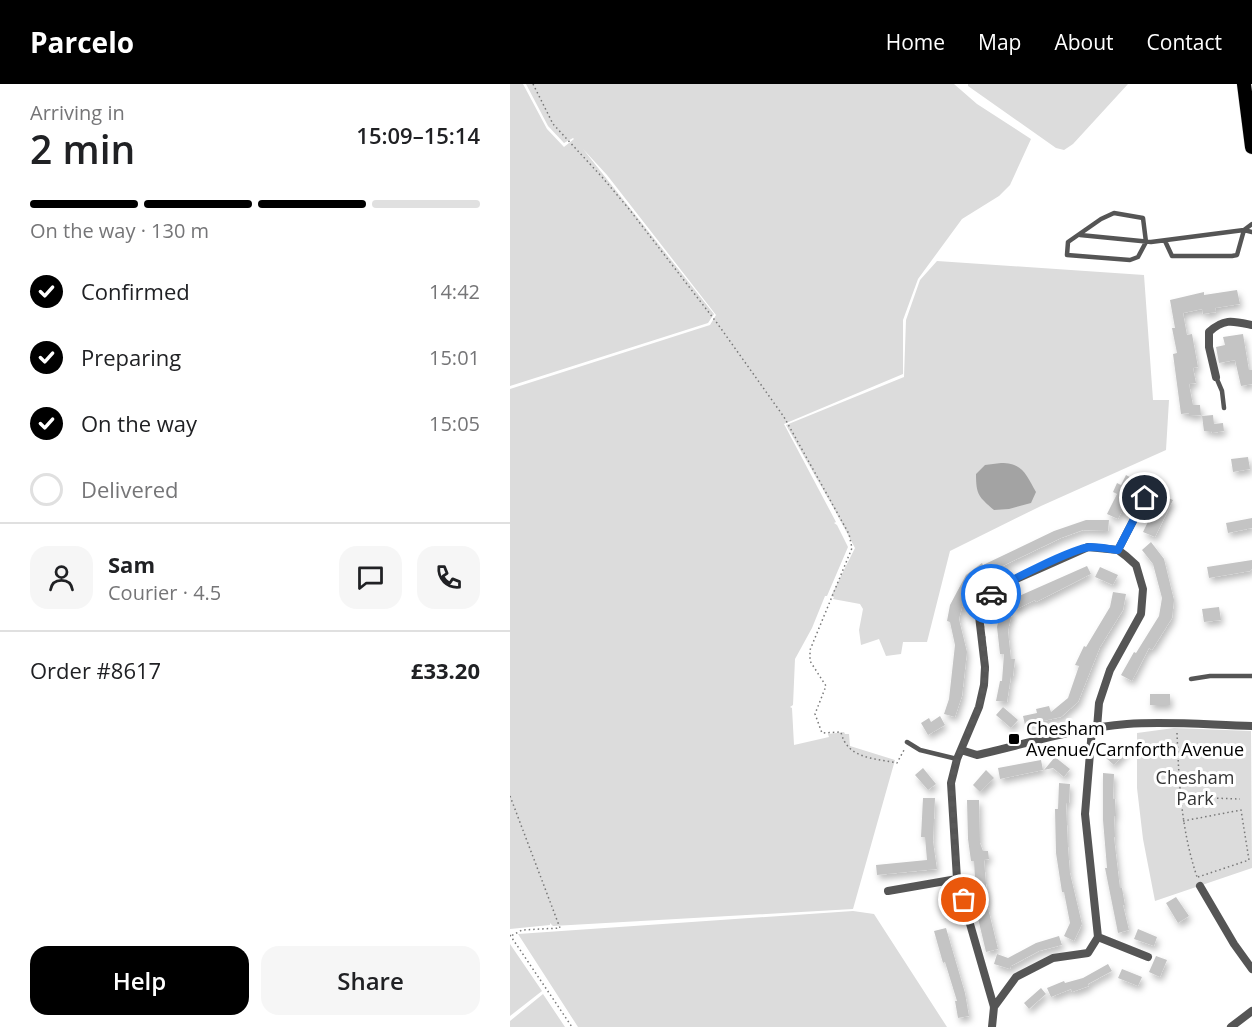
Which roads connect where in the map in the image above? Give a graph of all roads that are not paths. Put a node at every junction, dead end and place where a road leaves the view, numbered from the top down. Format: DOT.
graph roads {
  1 [pos="1244,84"];
  2 [pos="1252,147"];
  3 [pos="1252,224"];
  4 [pos="1244,230"];
  5 [pos="1252,232"];
  6 [pos="1080,235"];
  7 [pos="1146,242"];
  8 [pos="1166,242"];
  9 [pos="1252,325"];
  10 [pos="1216,377"];
  11 [pos="1224,408"];
  12 [pos="1145,498"];
  13 [pos="1118,550"];
  14 [pos="1252,676"];
  15 [pos="1191,679"];
  16 [pos="1252,726"];
  17 [pos="1094,729"];
  18 [pos="907,742"];
  19 [pos="959,754"];
  20 [pos="957,879"];
  21 [pos="1200,886"];
  22 [pos="888,891"];
  23 [pos="1098,938"];
  24 [pos="1148,957"];
  25 [pos="1252,969"];
  26 [pos="994,1007"];
  27 [pos="1252,1011"];
  28 [pos="992,1027"];
  29 [pos="1231,1027"];
  1 -- 2 [label="main road"];
  3 -- 4 [label="lane"];
  4 -- 5 [label="lane"];
  4 -- 8 [label="lane"];
  4 -- 8 [label="lane"];
  6 -- 7 [label="lane"];
  6 -- 7 [label="lane"];
  6 -- 7 [label="lane"];
  7 -- 8 [label="lane"];
  9 -- 10 [label="street"];
  10 -- 11 [label="lane"];
  12 -- 13 [label="street"];
  13 -- 17 [label="street"];
  13 -- 19 [label="street"];
  14 -- 15 [label="lane"];
  16 -- 17 [label="street"];
  17 -- 19 [label="street"];
  17 -- 23 [label="street"];
  18 -- 19 [label="lane"];
  19 -- 20 [label="street"];
  20 -- 22 [label="street"];
  20 -- 26 [label="street"];
  21 -- 25 [label="street"];
  23 -- 24 [label="street"];
  23 -- 26 [label="street"];
  26 -- 28 [label="street"];
  27 -- 29 [label="street"];
}
